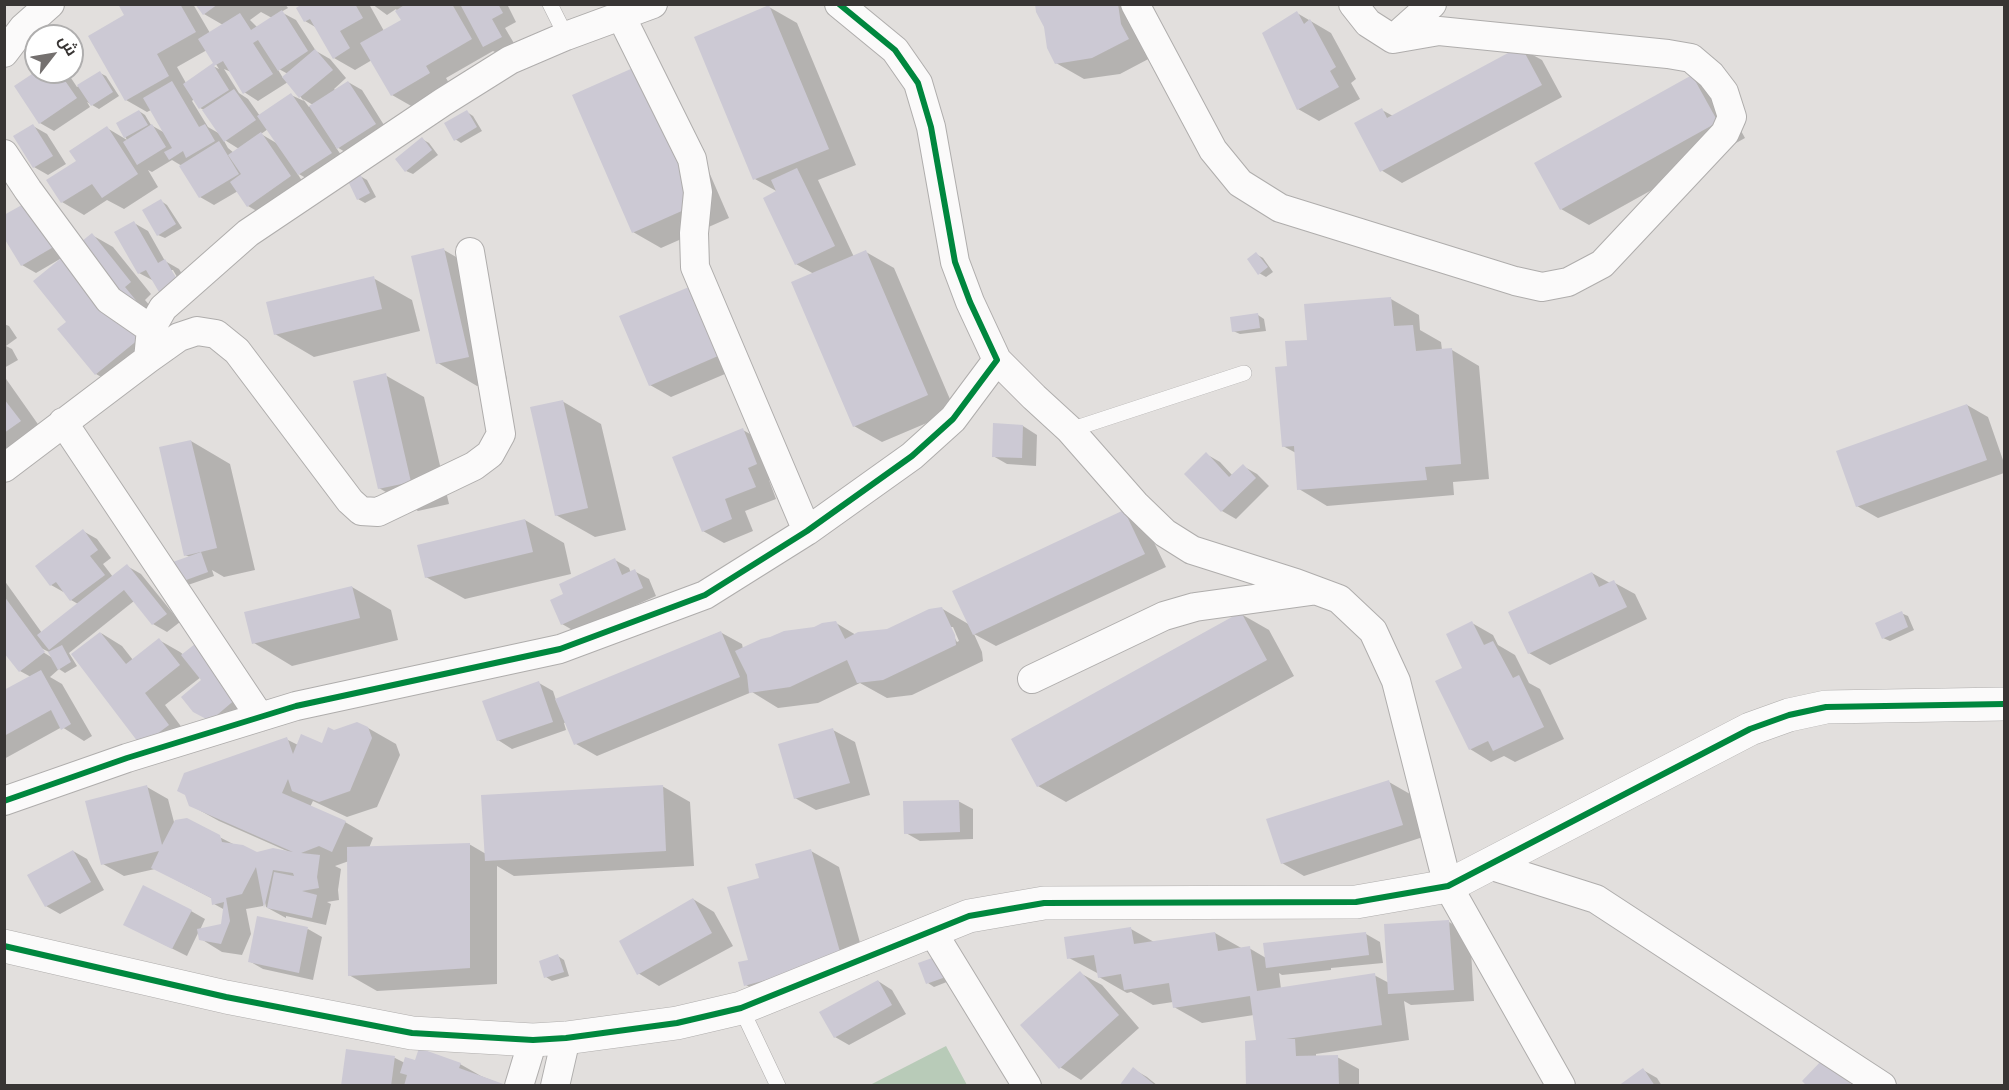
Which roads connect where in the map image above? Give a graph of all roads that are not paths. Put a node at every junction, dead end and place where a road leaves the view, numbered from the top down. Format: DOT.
graph roads {
  1 [pos="50,4"];
  2 [pos="549,4"];
  3 [pos="653,4"];
  4 [pos="839,4"];
  5 [pos="1136,4"];
  6 [pos="1353,4"];
  7 [pos="1432,4"];
  8 [pos="621,16"];
  9 [pos="566,36"];
  10 [pos="1393,39"];
  11 [pos="4,52"];
  12 [pos="4,154"];
  13 [pos="470,252"];
  14 [pos="151,329"];
  15 [pos="147,359"];
  16 [pos="998,360"];
  17 [pos="1244,372"];
  18 [pos="63,422"];
  19 [pos="1070,430"];
  20 [pos="4,468"];
  21 [pos="807,531"];
  22 [pos="1316,590"];
  23 [pos="1032,679"];
  24 [pos="2004,704"];
  25 [pos="260,717"];
  26 [pos="4,801"];
  27 [pos="1489,865"];
  28 [pos="1448,886"];
  29 [pos="932,931"];
  30 [pos="4,946"];
  31 [pos="741,1008"];
  32 [pos="566,1038"];
  33 [pos="534,1040"];
  34 [pos="519,1086"];
  35 [pos="555,1086"];
  36 [pos="778,1086"];
  37 [pos="1027,1086"];
  38 [pos="1561,1086"];
  39 [pos="1882,1086"];
  1 -- 11 [label="street"];
  2 -- 9 [label="lane"];
  3 -- 8 [label="street"];
  4 -- 16 [label="street"];
  5 -- 10 [label="street"];
  6 -- 10 [label="street"];
  7 -- 10 [label="street"];
  8 -- 9 [label="street"];
  8 -- 21 [label="street"];
  9 -- 14 [label="street"];
  12 -- 14 [label="street"];
  13 -- 15 [label="street"];
  14 -- 15 [label="street"];
  15 -- 18 [label="street"];
  16 -- 19 [label="street"];
  16 -- 21 [label="street"];
  17 -- 19 [label="lane"];
  18 -- 20 [label="street"];
  18 -- 25 [label="street"];
  19 -- 22 [label="street"];
  21 -- 25 [label="street"];
  22 -- 23 [label="street"];
  22 -- 28 [label="street"];
  24 -- 27 [label="street"];
  25 -- 26 [label="street"];
  27 -- 28 [label="street"];
  27 -- 39 [label="street"];
  28 -- 29 [label="street"];
  28 -- 38 [label="street"];
  29 -- 31 [label="street"];
  29 -- 37 [label="street"];
  30 -- 33 [label="street"];
  31 -- 32 [label="street"];
  31 -- 36 [label="lane"];
  32 -- 33 [label="street"];
  32 -- 35 [label="street"];
  33 -- 34 [label="street"];
}
